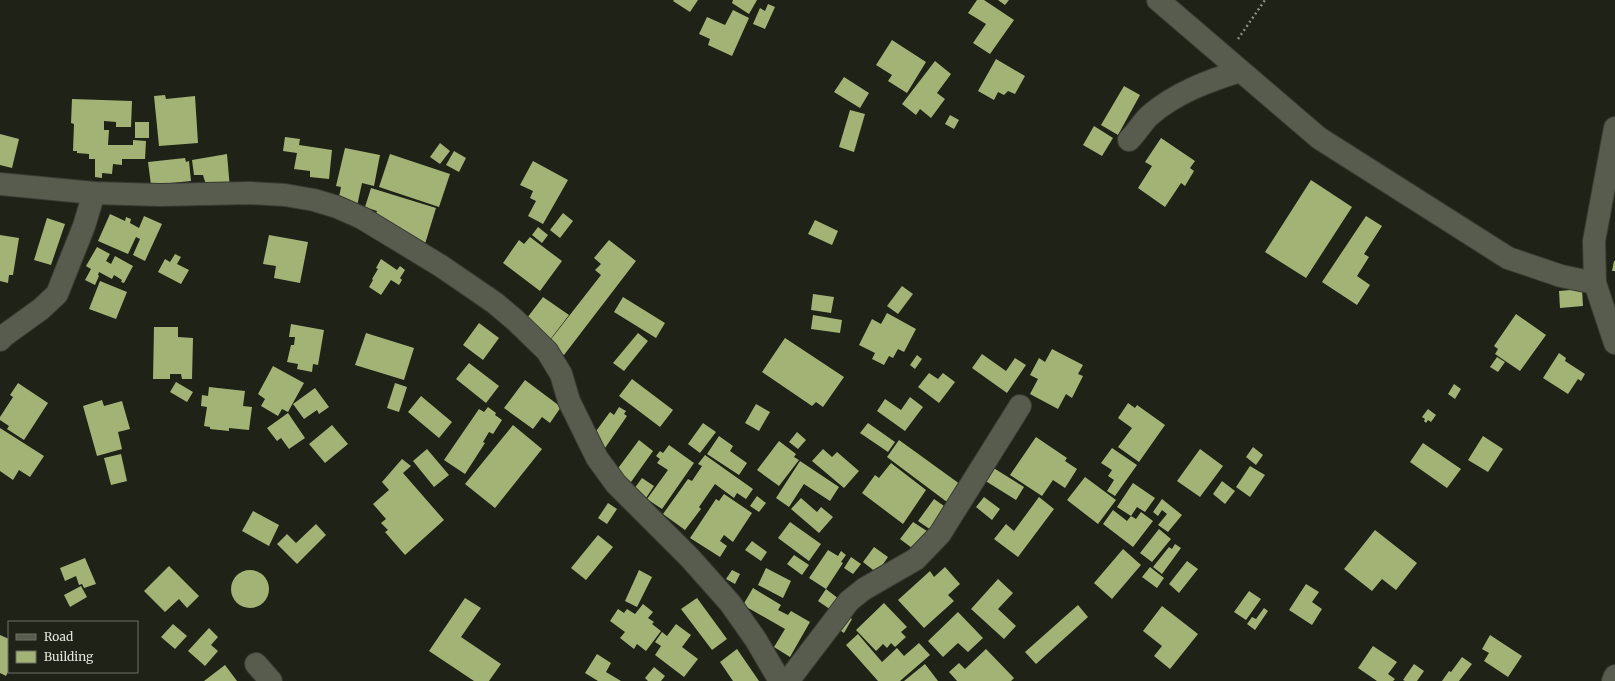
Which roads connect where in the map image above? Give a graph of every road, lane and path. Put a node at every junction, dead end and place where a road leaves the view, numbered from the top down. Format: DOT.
graph roads {
  1 [pos="1158,0"];
  2 [pos="1265,0"];
  3 [pos="1233,64"];
  4 [pos="1615,128"];
  5 [pos="1129,140"];
  6 [pos="0,184"];
  7 [pos="94,194"];
  8 [pos="1595,284"];
  9 [pos="0,340"];
  10 [pos="1615,343"];
  11 [pos="1020,406"];
  12 [pos="256,664"];
  13 [pos="1615,676"];
  14 [pos="271,681"];
  15 [pos="780,681"];
  16 [pos="788,681"];
  17 [pos="1613,681"];
  1 -- 3 [label="street"];
  2 -- 3 [label="path"];
  3 -- 5 [label="street"];
  3 -- 8 [label="street"];
  4 -- 8 [label="street"];
  6 -- 7 [label="street"];
  7 -- 9 [label="street"];
  7 -- 15 [label="street"];
  8 -- 10 [label="street"];
  11 -- 16 [label="street"];
  12 -- 14 [label="street"];
  13 -- 17 [label="street"];
}
